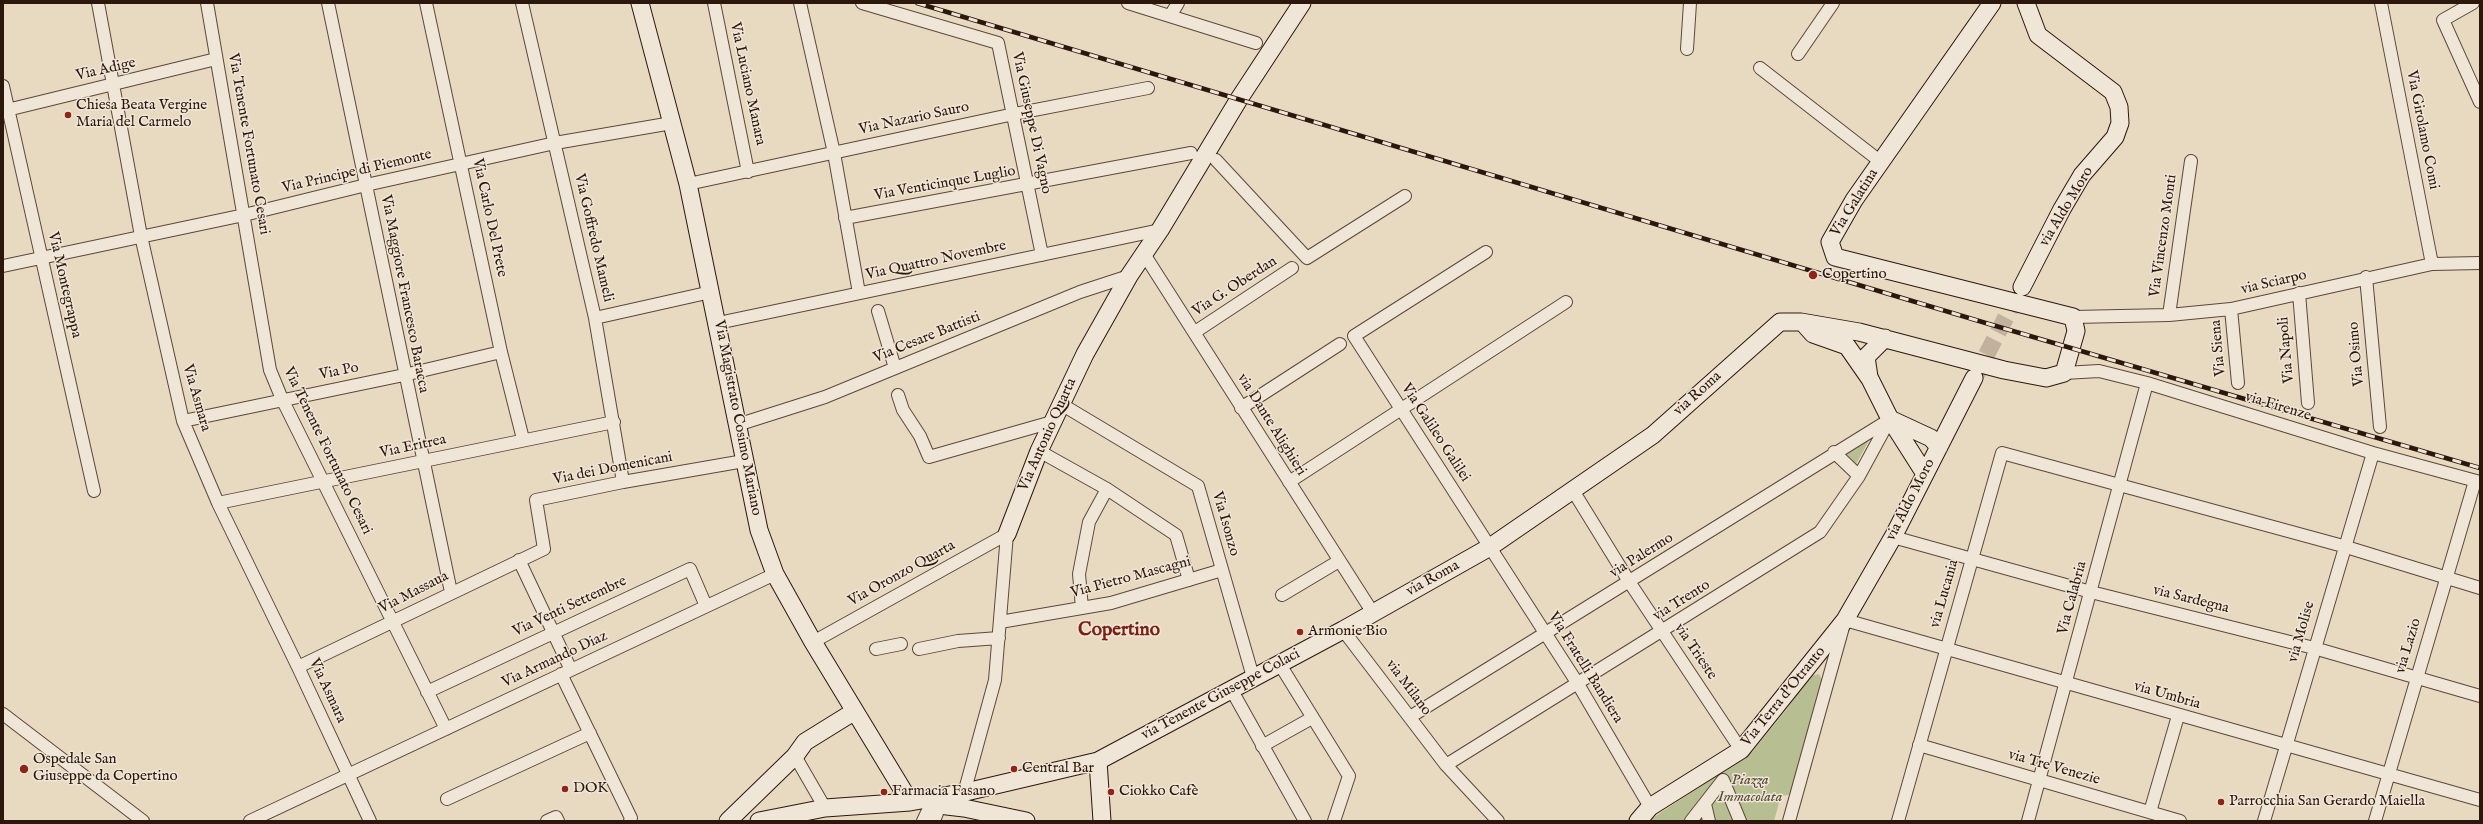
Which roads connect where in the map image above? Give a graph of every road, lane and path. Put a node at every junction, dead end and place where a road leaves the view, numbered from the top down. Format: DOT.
graph roads {
  1 [pos="98,3"];
  2 [pos="207,3"];
  3 [pos="328,3"];
  4 [pos="426,3"];
  5 [pos="522,3"];
  6 [pos="640,3"];
  7 [pos="714,3"];
  8 [pos="800,3"];
  9 [pos="862,3"];
  10 [pos="1128,3"];
  11 [pos="1178,3"];
  12 [pos="1302,3"];
  13 [pos="1690,3"];
  14 [pos="1833,3"];
  15 [pos="1992,3"];
  16 [pos="2026,3"];
  17 [pos="2382,3"];
  18 [pos="2473,3"];
  19 [pos="1170,16"];
  20 [pos="1256,43"];
  21 [pos="1688,49"];
  22 [pos="1798,54"];
  23 [pos="216,59"];
  24 [pos="1760,68"];
  25 [pos="114,85"];
  26 [pos="3,86"];
  27 [pos="1148,88"];
  28 [pos="2480,102"];
  29 [pos="6,110"];
  30 [pos="1014,114"];
  31 [pos="672,123"];
  32 [pos="554,143"];
  33 [pos="1191,153"];
  34 [pos="834,154"];
  35 [pos="1216,160"];
  36 [pos="2191,161"];
  37 [pos="1881,162"];
  38 [pos="462,164"];
  39 [pos="748,172"];
  40 [pos="688,184"];
  41 [pos="366,185"];
  42 [pos="1028,185"];
  43 [pos="1405,196"];
  44 [pos="244,216"];
  45 [pos="845,218"];
  46 [pos="1160,230"];
  47 [pos="141,236"];
  48 [pos="1486,252"];
  49 [pos="1144,254"];
  50 [pos="1042,255"];
  51 [pos="41,257"];
  52 [pos="2480,263"];
  53 [pos="2432,264"];
  54 [pos="3,266"];
  55 [pos="1292,268"];
  56 [pos="1129,276"];
  57 [pos="2366,277"];
  58 [pos="2022,286"];
  59 [pos="711,292"];
  60 [pos="859,293"];
  61 [pos="2299,293"];
  62 [pos="1566,302"];
  63 [pos="2231,309"];
  64 [pos="878,311"];
  65 [pos="2169,315"];
  66 [pos="2073,317"];
  67 [pos="595,318"];
  68 [pos="1801,322"];
  69 [pos="718,323"];
  70 [pos="1195,332"];
  71 [pos="1859,332"];
  72 [pos="1885,338"];
  73 [pos="1340,344"];
  74 [pos="1847,346"];
  75 [pos="501,352"];
  76 [pos="1866,357"];
  77 [pos="894,368"];
  78 [pos="2064,373"];
  79 [pos="404,375"];
  80 [pos="1974,378"];
  81 [pos="1870,379"];
  82 [pos="2147,383"];
  83 [pos="2238,383"];
  84 [pos="898,395"];
  85 [pos="282,399"];
  86 [pos="2308,403"];
  87 [pos="1061,404"];
  88 [pos="1241,408"];
  89 [pos="1402,410"];
  90 [pos="1954,418"];
  91 [pos="1890,419"];
  92 [pos="183,421"];
  93 [pos="614,422"];
  94 [pos="1052,422"];
  95 [pos="737,425"];
  96 [pos="2380,427"];
  97 [pos="1906,433"];
  98 [pos="523,439"];
  99 [pos="1939,447"];
  100 [pos="1039,451"];
  101 [pos="1834,452"];
  102 [pos="2373,453"];
  103 [pos="744,461"];
  104 [pos="423,462"];
  105 [pos="1925,474"];
  106 [pos="1859,476"];
  107 [pos="324,481"];
  108 [pos="623,482"];
  109 [pos="1289,482"];
  110 [pos="2478,482"];
  111 [pos="2119,485"];
  112 [pos="1107,489"];
  113 [pos="1572,489"];
  114 [pos="94,491"];
  115 [pos="218,503"];
  116 [pos="1007,534"];
  117 [pos="1893,537"];
  118 [pos="2344,546"];
  119 [pos="1490,547"];
  120 [pos="544,549"];
  121 [pos="1972,557"];
  122 [pos="519,560"];
  123 [pos="1339,561"];
  124 [pos="1222,570"];
  125 [pos="775,574"];
  126 [pos="2447,578"];
  127 [pos="1189,580"];
  128 [pos="1630,583"];
  129 [pos="2480,588"];
  130 [pos="451,592"];
  131 [pos="2091,592"];
  132 [pos="1282,595"];
  133 [pos="706,606"];
  134 [pos="1082,608"];
  135 [pos="1373,613"];
  136 [pos="1845,620"];
  137 [pos="392,622"];
  138 [pos="1000,622"];
  139 [pos="1343,630"];
  140 [pos="1662,632"];
  141 [pos="553,633"];
  142 [pos="1546,634"];
  143 [pos="999,638"];
  144 [pos="813,642"];
  145 [pos="902,644"];
  146 [pos="1946,647"];
  147 [pos="2314,648"];
  148 [pos="919,649"];
  149 [pos="876,650"];
  150 [pos="1279,663"];
  151 [pos="298,667"];
  152 [pos="566,672"];
  153 [pos="1253,677"];
  154 [pos="2416,678"];
  155 [pos="2066,682"];
  156 [pos="1578,684"];
  157 [pos="1231,689"];
  158 [pos="428,692"];
  159 [pos="2480,696"];
  160 [pos="855,711"];
  161 [pos="3,714"];
  162 [pos="2178,716"];
  163 [pos="1410,717"];
  164 [pos="1312,718"];
  165 [pos="446,728"];
  166 [pos="590,733"];
  167 [pos="1919,745"];
  168 [pos="1262,746"];
  169 [pos="2286,746"];
  170 [pos="1741,750"];
  171 [pos="795,756"];
  172 [pos="1098,761"];
  173 [pos="1446,765"];
  174 [pos="348,775"];
  175 [pos="2389,775"];
  176 [pos="2038,780"];
  177 [pos="970,791"];
  178 [pos="750,798"];
  179 [pos="447,799"];
  180 [pos="2480,800"];
  181 [pos="910,802"];
  182 [pos="1704,804"];
  183 [pos="936,807"];
  184 [pos="1650,807"];
  185 [pos="825,808"];
  186 [pos="964,809"];
  187 [pos="2150,812"];
  188 [pos="630,820"];
  189 [pos="143,821"];
  190 [pos="250,821"];
  191 [pos="370,821"];
  192 [pos="547,821"];
  193 [pos="558,821"];
  194 [pos="728,821"];
  195 [pos="759,821"];
  196 [pos="923,821"];
  197 [pos="1026,821"];
  198 [pos="1102,821"];
  199 [pos="1305,821"];
  200 [pos="1334,821"];
  201 [pos="1498,821"];
  202 [pos="1638,821"];
  203 [pos="1691,821"];
  204 [pos="1709,821"];
  205 [pos="1740,821"];
  206 [pos="1789,821"];
  207 [pos="1898,821"];
  208 [pos="2028,821"];
  209 [pos="2180,821"];
  210 [pos="2264,821"];
  211 [pos="2375,821"];
  1 -- 25 [label="street, Via Asmara"];
  2 -- 23 [label="street, Via Tenente Fortunato Cesari"];
  3 -- 41 [label="street, Via Maggiore Francesco Baracca"];
  4 -- 38 [label="street, Via Carlo Del Prete"];
  5 -- 32 [label="street, Via Goffredo Mameli"];
  6 -- 31 [label="street, Via Magistrato Cosimo Mariano"];
  7 -- 39 [label="street, Via Luciano Manara"];
  8 -- 34 [label="street"];
  9 -- 30 [label="street, Via Giuseppe Di Vagno"];
  10 -- 19 [label="street"];
  11 -- 19 [label="street"];
  12 -- 46 [label="street, Via Antonio Quarta"];
  13 -- 21 [label="street"];
  14 -- 22 [label="street"];
  15 -- 37 [label="street, Via Galatina"];
  16 -- 58 [label="street, via Aldo Moro"];
  17 -- 53 [label="street, Via Girolamo Comi"];
  18 -- 28 [label="street"];
  19 -- 20 [label="street"];
  23 -- 25 [label="street, Via Adige"];
  23 -- 44 [label="street, Via Tenente Fortunato Cesari"];
  24 -- 37 [label="street"];
  25 -- 29 [label="street, Via Adige"];
  25 -- 47 [label="street, Via Asmara"];
  26 -- 29 [label="street, Via Montegrappa"];
  27 -- 30 [label="street, Via Nazario Sauro"];
  29 -- 51 [label="street, Via Montegrappa"];
  30 -- 34 [label="street, Via Nazario Sauro"];
  30 -- 42 [label="street, Via Giuseppe Di Vagno"];
  31 -- 32 [label="street, Via Principe di Piemonte"];
  31 -- 40 [label="street, Via Magistrato Cosimo Mariano"];
  32 -- 38 [label="street, Via Principe di Piemonte"];
  32 -- 67 [label="street, Via Goffredo Mameli"];
  33 -- 42 [label="street, Via Venticinque Luglio"];
  34 -- 39 [label="street, Via Nazario Sauro"];
  34 -- 45 [label="street"];
  35 -- 43 [label="street"];
  36 -- 65 [label="street, Via Vincenzo Monti"];
  37 -- 66 [label="street, Via Galatina"];
  38 -- 41 [label="street, Via Principe di Piemonte"];
  38 -- 75 [label="street, Via Carlo Del Prete"];
  39 -- 40 [label="street, Via Nazario Sauro"];
  40 -- 59 [label="street, Via Magistrato Cosimo Mariano"];
  41 -- 44 [label="street, Via Principe di Piemonte"];
  41 -- 79 [label="street, Via Maggiore Francesco Baracca"];
  42 -- 45 [label="street, Via Venticinque Luglio"];
  42 -- 50 [label="street, Via Giuseppe Di Vagno"];
  44 -- 47 [label="street, Via Principe di Piemonte"];
  44 -- 85 [label="street, Via Tenente Fortunato Cesari"];
  45 -- 60 [label="street"];
  46 -- 49 [label="street, Via Antonio Quarta"];
  46 -- 50 [label="street, Via Quattro Novembre"];
  47 -- 51 [label="street, Via Principe di Piemonte"];
  47 -- 92 [label="street, Via Asmara"];
  48 -- 89 [label="street, Via Galileo Galilei"];
  49 -- 56 [label="street, Via Antonio Quarta"];
  49 -- 70 [label="street, via Dante Alighieri"];
  50 -- 60 [label="street, Via Quattro Novembre"];
  51 -- 54 [label="street, Via Principe di Piemonte"];
  51 -- 114 [label="street, Via Montegrappa"];
  52 -- 53 [label="street, via Sciarpo"];
  53 -- 57 [label="street, via Sciarpo"];
  55 -- 70 [label="street, Via G. Oberdan"];
  56 -- 77 [label="street, Via Cesare Battisti"];
  56 -- 87 [label="street, Via Antonio Quarta"];
  57 -- 61 [label="street, via Sciarpo"];
  57 -- 96 [label="street, Via Osimo"];
  59 -- 67 [label="street"];
  59 -- 69 [label="street, Via Magistrato Cosimo Mariano"];
  60 -- 69 [label="street, Via Quattro Novembre"];
  61 -- 63 [label="street, via Sciarpo"];
  61 -- 86 [label="street, Via Napoli"];
  62 -- 89 [label="street"];
  63 -- 65 [label="street, via Sciarpo"];
  63 -- 83 [label="street, Via Siena"];
  64 -- 77 [label="street"];
  65 -- 66 [label="street, via Sciarpo"];
  66 -- 78 [label="street"];
  67 -- 93 [label="street, Via Goffredo Mameli"];
  68 -- 71 [label="street, via Roma"];
  68 -- 74 [label="street"];
  68 -- 113 [label="street, via Roma"];
  69 -- 95 [label="street, Via Magistrato Cosimo Mariano"];
  70 -- 88 [label="street, via Dante Alighieri"];
  71 -- 72 [label="street, via Roma"];
  71 -- 74 [label="street"];
  71 -- 76 [label="street"];
  72 -- 76 [label="street"];
  72 -- 78 [label="street, via Roma"];
  73 -- 88 [label="street"];
  74 -- 81 [label="street"];
  75 -- 79 [label="street, Via Po"];
  75 -- 98 [label="street, Via Carlo Del Prete"];
  76 -- 81 [label="street"];
  77 -- 95 [label="street, Via Cesare Battisti"];
  78 -- 82 [label="street, via Firenze"];
  79 -- 85 [label="street, Via Po"];
  79 -- 104 [label="street, Via Maggiore Francesco Baracca"];
  80 -- 90 [label="street, via Aldo Moro"];
  81 -- 91 [label="street"];
  82 -- 102 [label="street, via Firenze"];
  82 -- 111 [label="street, Via Calabria"];
  84 -- 94 [label="street"];
  85 -- 92 [label="street, Via Po"];
  85 -- 107 [label="street, Via Tenente Fortunato Cesari"];
  87 -- 94 [label="street, Via Antonio Quarta"];
  87 -- 124 [label="street, Via Isonzo"];
  88 -- 109 [label="street, via Dante Alighieri"];
  89 -- 109 [label="street"];
  89 -- 119 [label="street, Via Galileo Galilei"];
  90 -- 97 [label="street"];
  90 -- 99 [label="street, via Aldo Moro"];
  91 -- 97 [label="street"];
  91 -- 101 [label="street, via Palermo"];
  91 -- 106 [label="street, via Trento"];
  92 -- 115 [label="street, Via Asmara"];
  93 -- 98 [label="street, Via Eritrea"];
  93 -- 108 [label="street, Via Goffredo Mameli"];
  94 -- 100 [label="street, Via Antonio Quarta"];
  95 -- 103 [label="street, Via Magistrato Cosimo Mariano"];
  97 -- 99 [label="street"];
  97 -- 105 [label="street"];
  98 -- 104 [label="street, Via Eritrea"];
  99 -- 105 [label="street, via Aldo Moro"];
  100 -- 112 [label="street"];
  100 -- 116 [label="street, Via Antonio Quarta"];
  101 -- 106 [label="street"];
  101 -- 128 [label="street, via Palermo"];
  102 -- 110 [label="street, via Firenze"];
  102 -- 118 [label="street, via Molise"];
  103 -- 108 [label="street, Via dei Domenicani"];
  103 -- 125 [label="street, Via Magistrato Cosimo Mariano"];
  104 -- 107 [label="street, Via Eritrea"];
  104 -- 130 [label="street, Via Maggiore Francesco Baracca"];
  105 -- 117 [label="street, via Aldo Moro"];
  106 -- 140 [label="street, via Trento"];
  107 -- 115 [label="street, Via Eritrea"];
  107 -- 137 [label="street, Via Tenente Fortunato Cesari"];
  108 -- 120 [label="street, Via dei Domenicani"];
  109 -- 123 [label="street, via Dante Alighieri"];
  110 -- 126 [label="street, via Lazio"];
  111 -- 118 [label="street"];
  111 -- 121 [label="street, via Lucania"];
  111 -- 131 [label="street, Via Calabria"];
  112 -- 127 [label="street"];
  112 -- 134 [label="street"];
  113 -- 119 [label="street, via Roma"];
  113 -- 128 [label="street, via Trieste"];
  115 -- 151 [label="street, Via Asmara"];
  116 -- 138 [label="street, Via Antonio Quarta"];
  116 -- 144 [label="street, Via Oronzo Quarta"];
  117 -- 121 [label="street, via Sardegna"];
  117 -- 136 [label="street, via Aldo Moro"];
  118 -- 126 [label="street"];
  118 -- 147 [label="street, via Molise"];
  119 -- 135 [label="street, via Roma"];
  119 -- 142 [label="street, Via Fratelli Bandiera"];
  120 -- 122 [label="street, Via Massaua"];
  121 -- 131 [label="street, via Sardegna"];
  121 -- 146 [label="street, via Lucania"];
  122 -- 130 [label="street, Via Massaua"];
  122 -- 141 [label="street"];
  123 -- 132 [label="street"];
  123 -- 135 [label="street, via Dante Alighieri"];
  124 -- 127 [label="street, Via Pietro Mascagni"];
  124 -- 153 [label="street, Via Isonzo"];
  125 -- 133 [label="street, Via Armando Diaz"];
  125 -- 144 [label="street, Via Magistrato Cosimo Mariano"];
  126 -- 129 [label="street"];
  126 -- 154 [label="street, via Lazio"];
  127 -- 134 [label="street, Via Pietro Mascagni"];
  128 -- 140 [label="street, via Trieste"];
  128 -- 142 [label="street, via Palermo"];
  130 -- 137 [label="street, Via Massaua"];
  131 -- 147 [label="street, via Sardegna"];
  131 -- 155 [label="street, Via Calabria"];
  133 -- 141 [label="street, Via Venti Settembre"];
  133 -- 152 [label="street, Via Armando Diaz"];
  134 -- 138 [label="street, Via Pietro Mascagni"];
  135 -- 139 [label="street, via Roma"];
  136 -- 146 [label="street, via Umbria"];
  136 -- 170 [label="street, Via Terra d'Otranto"];
  136 -- 206 [label="street"];
  137 -- 151 [label="street, Via Massaua"];
  137 -- 158 [label="street, Via Tenente Fortunato Cesari"];
  138 -- 143 [label="street, Via Antonio Quarta"];
  139 -- 150 [label="street, via Tenente Giuseppe Colaci"];
  139 -- 163 [label="street, via Milano"];
  140 -- 156 [label="street, via Trento"];
  140 -- 170 [label="street, via Trieste"];
  141 -- 152 [label="street"];
  141 -- 158 [label="street, Via Venti Settembre"];
  142 -- 156 [label="street, Via Fratelli Bandiera"];
  142 -- 163 [label="street, via Palermo"];
  143 -- 148 [label="street"];
  143 -- 177 [label="street, Via Antonio Quarta"];
  144 -- 160 [label="street, Via Magistrato Cosimo Mariano"];
  145 -- 149 [label="street"];
  146 -- 155 [label="street, via Umbria"];
  146 -- 167 [label="street, via Lucania"];
  147 -- 154 [label="street, via Sardegna"];
  147 -- 169 [label="street, via Molise"];
  150 -- 153 [label="street, via Tenente Giuseppe Colaci"];
  150 -- 164 [label="street"];
  151 -- 174 [label="street, Via Asmara"];
  152 -- 165 [label="street, Via Armando Diaz"];
  152 -- 166 [label="street"];
  153 -- 157 [label="street, via Tenente Giuseppe Colaci"];
  154 -- 159 [label="street, via Sardegna"];
  154 -- 175 [label="street, via Lazio"];
  155 -- 162 [label="street, via Umbria"];
  155 -- 176 [label="street, Via Calabria"];
  156 -- 173 [label="street, via Trento"];
  156 -- 184 [label="street, Via Fratelli Bandiera"];
  157 -- 168 [label="street"];
  157 -- 172 [label="street, via Tenente Giuseppe Colaci"];
  158 -- 165 [label="street, Via Tenente Fortunato Cesari"];
  160 -- 171 [label="street"];
  160 -- 181 [label="street, Via Magistrato Cosimo Mariano"];
  161 -- 189 [label="street"];
  162 -- 169 [label="street, via Umbria"];
  162 -- 187 [label="street"];
  163 -- 173 [label="street, via Milano"];
  164 -- 168 [label="street"];
  164 -- 200 [label="street"];
  165 -- 174 [label="street, Via Armando Diaz"];
  166 -- 179 [label="street"];
  166 -- 188 [label="street"];
  167 -- 176 [label="street, via Tre Venezie"];
  167 -- 207 [label="street"];
  168 -- 199 [label="street"];
  169 -- 175 [label="street, via Umbria"];
  169 -- 210 [label="street, via Molise"];
  170 -- 184 [label="street, Via Terra d'Otranto"];
  171 -- 178 [label="street"];
  171 -- 185 [label="street"];
  172 -- 177 [label="street, via Tenente Giuseppe Colaci"];
  172 -- 198 [label="street"];
  173 -- 201 [label="street, via Milano"];
  174 -- 190 [label="street, Via Armando Diaz"];
  174 -- 191 [label="street, Via Asmara"];
  175 -- 180 [label="street, via Umbria"];
  175 -- 211 [label="street, via Lazio"];
  176 -- 187 [label="street, via Tre Venezie"];
  176 -- 208 [label="street, Via Calabria"];
  177 -- 183 [label="street, via Tenente Giuseppe Colaci"];
  177 -- 186 [label="street"];
  178 -- 194 [label="street"];
  178 -- 195 [label="street"];
  181 -- 183 [label="street"];
  181 -- 185 [label="street"];
  182 -- 203 [label="street"];
  182 -- 204 [label="street"];
  182 -- 205 [label="street"];
  183 -- 186 [label="street"];
  183 -- 196 [label="street"];
  184 -- 202 [label="street, Via Terra d'Otranto"];
  185 -- 195 [label="street"];
  186 -- 197 [label="street"];
  187 -- 209 [label="street, via Tre Venezie"];
  192 -- 193 [label="street"];
}
